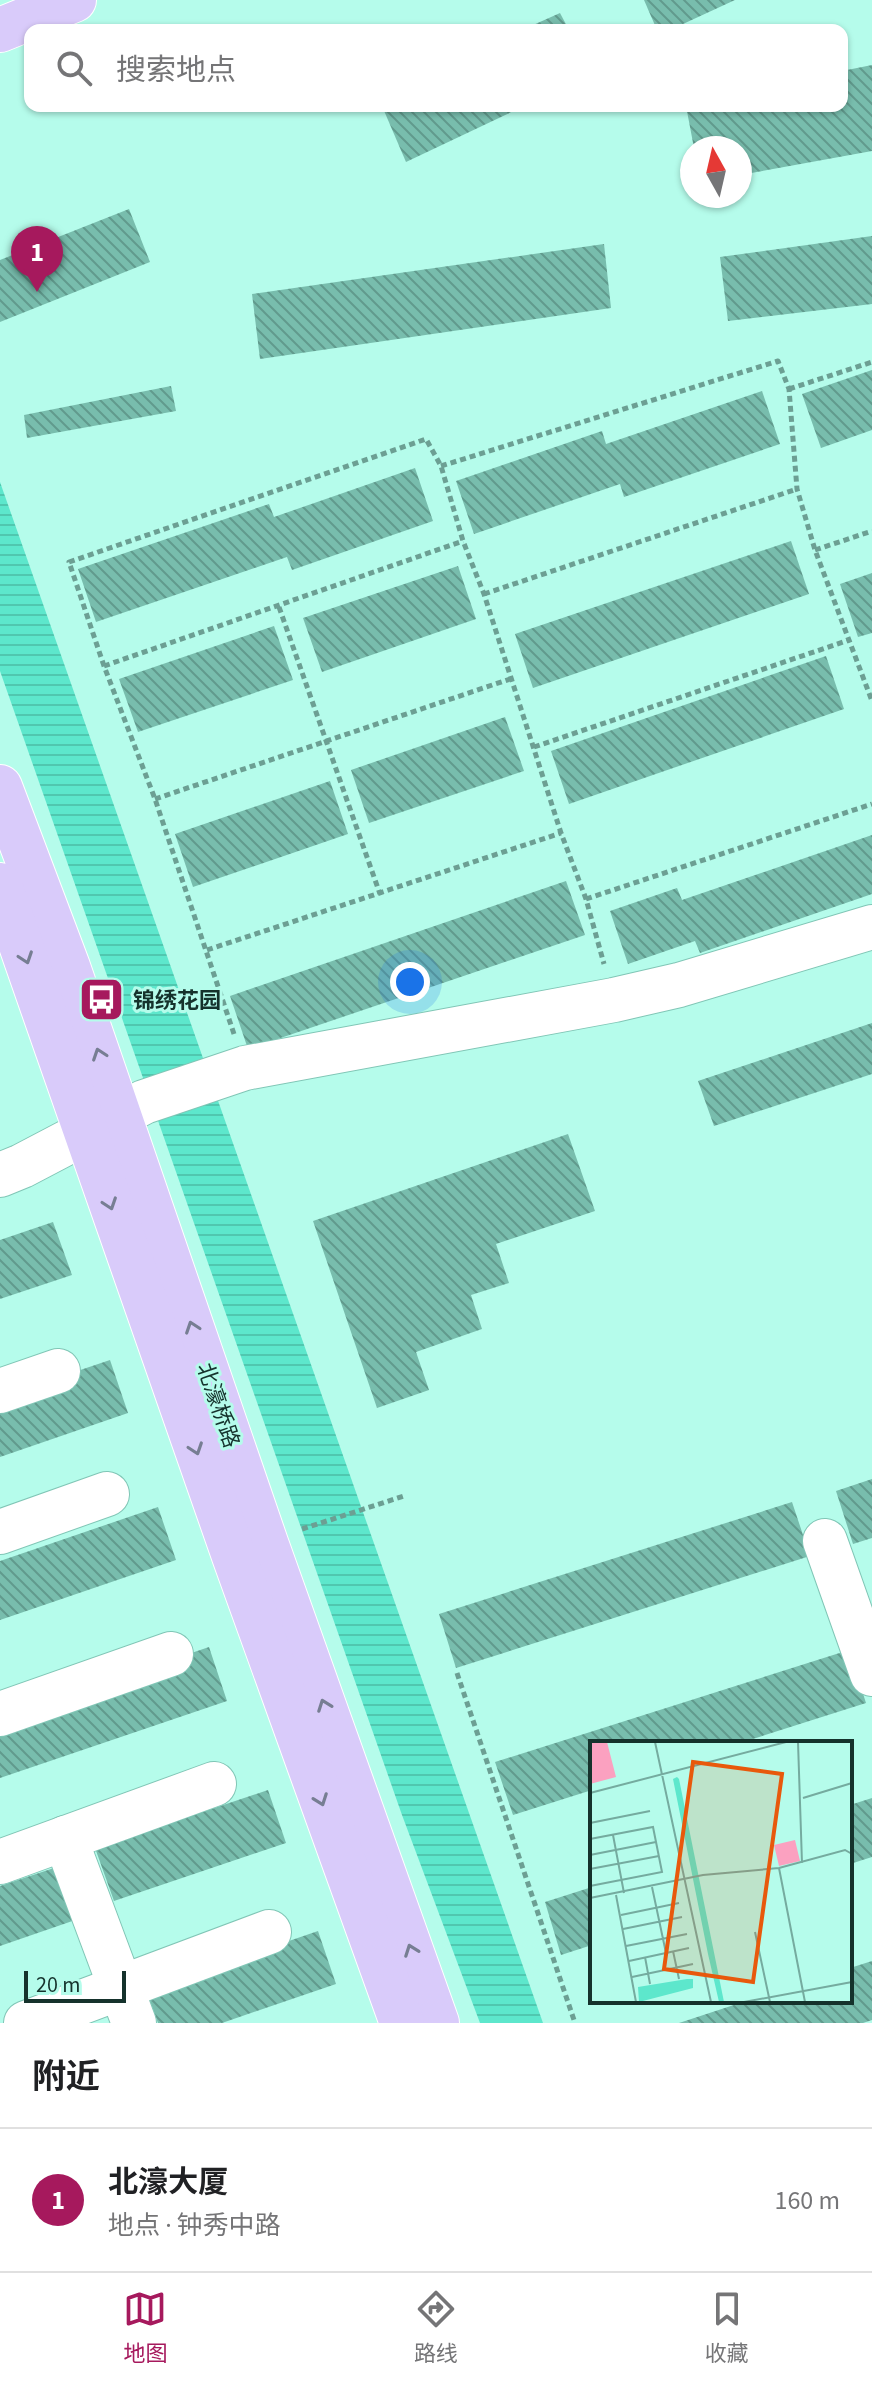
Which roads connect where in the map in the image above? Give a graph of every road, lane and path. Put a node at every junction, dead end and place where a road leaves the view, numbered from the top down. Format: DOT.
graph roads {
  1 [pos="74,0"];
  2 [pos="0,30"];
  3 [pos="872,362"];
  4 [pos="789,389"];
  5 [pos="441,466"];
  6 [pos="797,489"];
  7 [pos="872,531"];
  8 [pos="463,541"];
  9 [pos="815,550"];
  10 [pos="484,594"];
  11 [pos="279,607"];
  12 [pos="849,640"];
  13 [pos="104,666"];
  14 [pos="510,679"];
  15 [pos="872,701"];
  16 [pos="326,742"];
  17 [pos="534,747"];
  18 [pos="0,787"];
  19 [pos="155,799"];
  20 [pos="872,804"];
  21 [pos="561,833"];
  22 [pos="0,885"];
  23 [pos="380,894"];
  24 [pos="586,899"];
  25 [pos="872,927"];
  26 [pos="207,950"];
  27 [pos="614,1000"];
  28 [pos="238,1070"];
  29 [pos="116,1116"];
  30 [pos="0,1175"];
  31 [pos="58,1371"];
  32 [pos="0,1391"];
  33 [pos="107,1494"];
  34 [pos="404,1496"];
  35 [pos="0,1532"];
  36 [pos="291,1533"];
  37 [pos="825,1541"];
  38 [pos="171,1654"];
  39 [pos="457,1673"];
  40 [pos="872,1674"];
  41 [pos="0,1714"];
  42 [pos="214,1784"];
  43 [pos="65,1838"];
  44 [pos="0,1862"];
  45 [pos="269,1932"];
  46 [pos="128,2005"];
  47 [pos="26,2023"];
  48 [pos="402,2023"];
  49 [pos="437,2023"];
  50 [pos="575,2023"];
  1 -- 2 [label="main road"];
  3 -- 4 [label="path"];
  4 -- 5 [label="path"];
  4 -- 6 [label="path"];
  5 -- 8 [label="path"];
  5 -- 13 [label="path"];
  6 -- 9 [label="path"];
  6 -- 10 [label="path"];
  7 -- 9 [label="path"];
  8 -- 10 [label="path"];
  8 -- 11 [label="path"];
  9 -- 12 [label="path"];
  10 -- 14 [label="path"];
  11 -- 13 [label="path"];
  11 -- 16 [label="path"];
  12 -- 15 [label="path"];
  12 -- 17 [label="path"];
  13 -- 19 [label="path"];
  14 -- 16 [label="path"];
  14 -- 17 [label="path"];
  16 -- 19 [label="path"];
  16 -- 23 [label="path"];
  17 -- 21 [label="path"];
  29 -- 18 [label="main road, 北濠桥路, one-way"];
  19 -- 26 [label="path"];
  20 -- 24 [label="path"];
  21 -- 23 [label="path"];
  21 -- 24 [label="path"];
  22 -- 29 [label="main road, 北濠桥路, one-way"];
  23 -- 26 [label="path"];
  24 -- 27 [label="path"];
  25 -- 27 [label="street"];
  26 -- 28 [label="path"];
  27 -- 28 [label="street"];
  28 -- 29 [label="street"];
  29 -- 30 [label="street"];
  29 -- 48 [label="main road, 北濠桥路, one-way"];
  49 -- 29 [label="main road, 北濠桥路, one-way"];
  31 -- 32 [label="street"];
  33 -- 35 [label="street"];
  34 -- 36 [label="path"];
  37 -- 40 [label="street"];
  38 -- 41 [label="street"];
  39 -- 50 [label="path"];
  42 -- 43 [label="street"];
  43 -- 44 [label="street"];
  43 -- 46 [label="street"];
  45 -- 46 [label="street"];
  46 -- 47 [label="street"];
}
